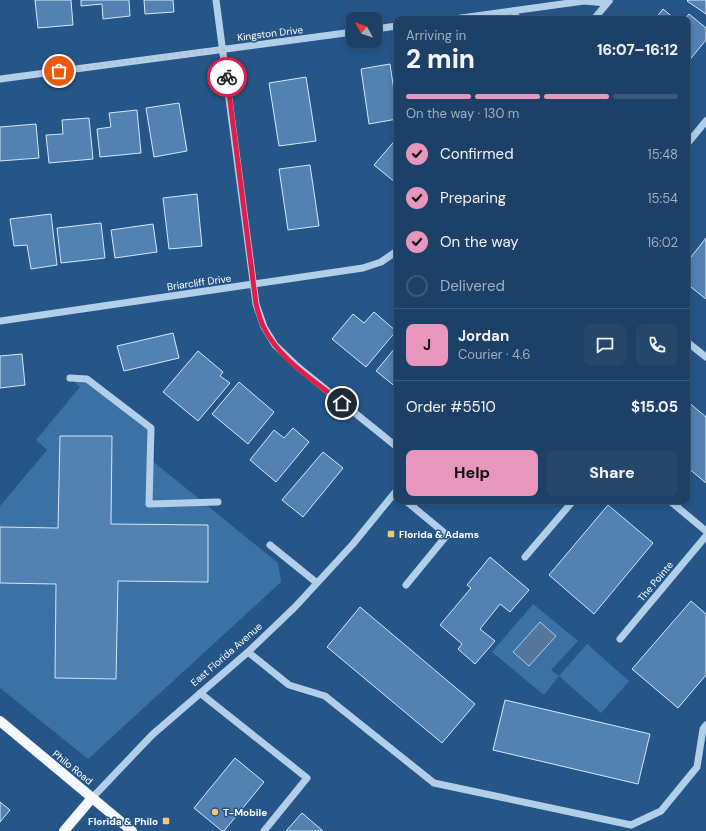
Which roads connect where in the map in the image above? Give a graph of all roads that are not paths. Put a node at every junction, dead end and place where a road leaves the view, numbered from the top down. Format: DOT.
graph roads {
  1 [pos="216,0"];
  2 [pos="608,2"];
  3 [pos="513,11"];
  4 [pos="476,16"];
  5 [pos="516,16"];
  6 [pos="596,16"];
  7 [pos="394,26"];
  8 [pos="382,28"];
  9 [pos="346,33"];
  10 [pos="223,49"];
  11 [pos="0,79"];
  12 [pos="706,121"];
  13 [pos="690,140"];
  14 [pos="394,253"];
  15 [pos="253,284"];
  16 [pos="0,321"];
  17 [pos="690,344"];
  18 [pos="706,357"];
  19 [pos="70,378"];
  20 [pos="394,445"];
  21 [pos="394,494"];
  22 [pos="218,502"];
  23 [pos="410,504"];
  24 [pos="570,504"];
  25 [pos="674,504"];
  26 [pos="706,531"];
  27 [pos="706,536"];
  28 [pos="270,545"];
  29 [pos="525,557"];
  30 [pos="317,583"];
  31 [pos="406,584"];
  32 [pos="620,639"];
  33 [pos="248,652"];
  34 [pos="200,693"];
  35 [pos="0,721"];
  36 [pos="706,726"];
  37 [pos="92,798"];
  38 [pos="64,831"];
  39 [pos="132,831"];
  40 [pos="264,831"];
  1 -- 10 [label="street"];
  2 -- 3 [label="street"];
  2 -- 6 [label="street"];
  3 -- 4 [label="street"];
  3 -- 5 [label="street"];
  7 -- 8 [label="street"];
  9 -- 10 [label="street, Kingston Drive"];
  10 -- 11 [label="street, Kingston Drive"];
  10 -- 15 [label="street"];
  12 -- 13 [label="street"];
  14 -- 15 [label="street, Briarcliff Drive"];
  15 -- 16 [label="street, Briarcliff Drive"];
  15 -- 20 [label="street"];
  17 -- 18 [label="street"];
  19 -- 22 [label="street"];
  21 -- 30 [label="street, East Florida Avenue"];
  23 -- 31 [label="street"];
  24 -- 29 [label="street"];
  25 -- 26 [label="street"];
  27 -- 32 [label="street, The Pointe"];
  28 -- 30 [label="street"];
  30 -- 33 [label="street, East Florida Avenue"];
  33 -- 34 [label="street, East Florida Avenue"];
  33 -- 36 [label="street"];
  34 -- 37 [label="street, East Florida Avenue"];
  34 -- 40 [label="street"];
  35 -- 37 [label="main road, Philo Road"];
  37 -- 38 [label="main road, East Florida Avenue"];
  37 -- 39 [label="main road, Philo Road"];
}
